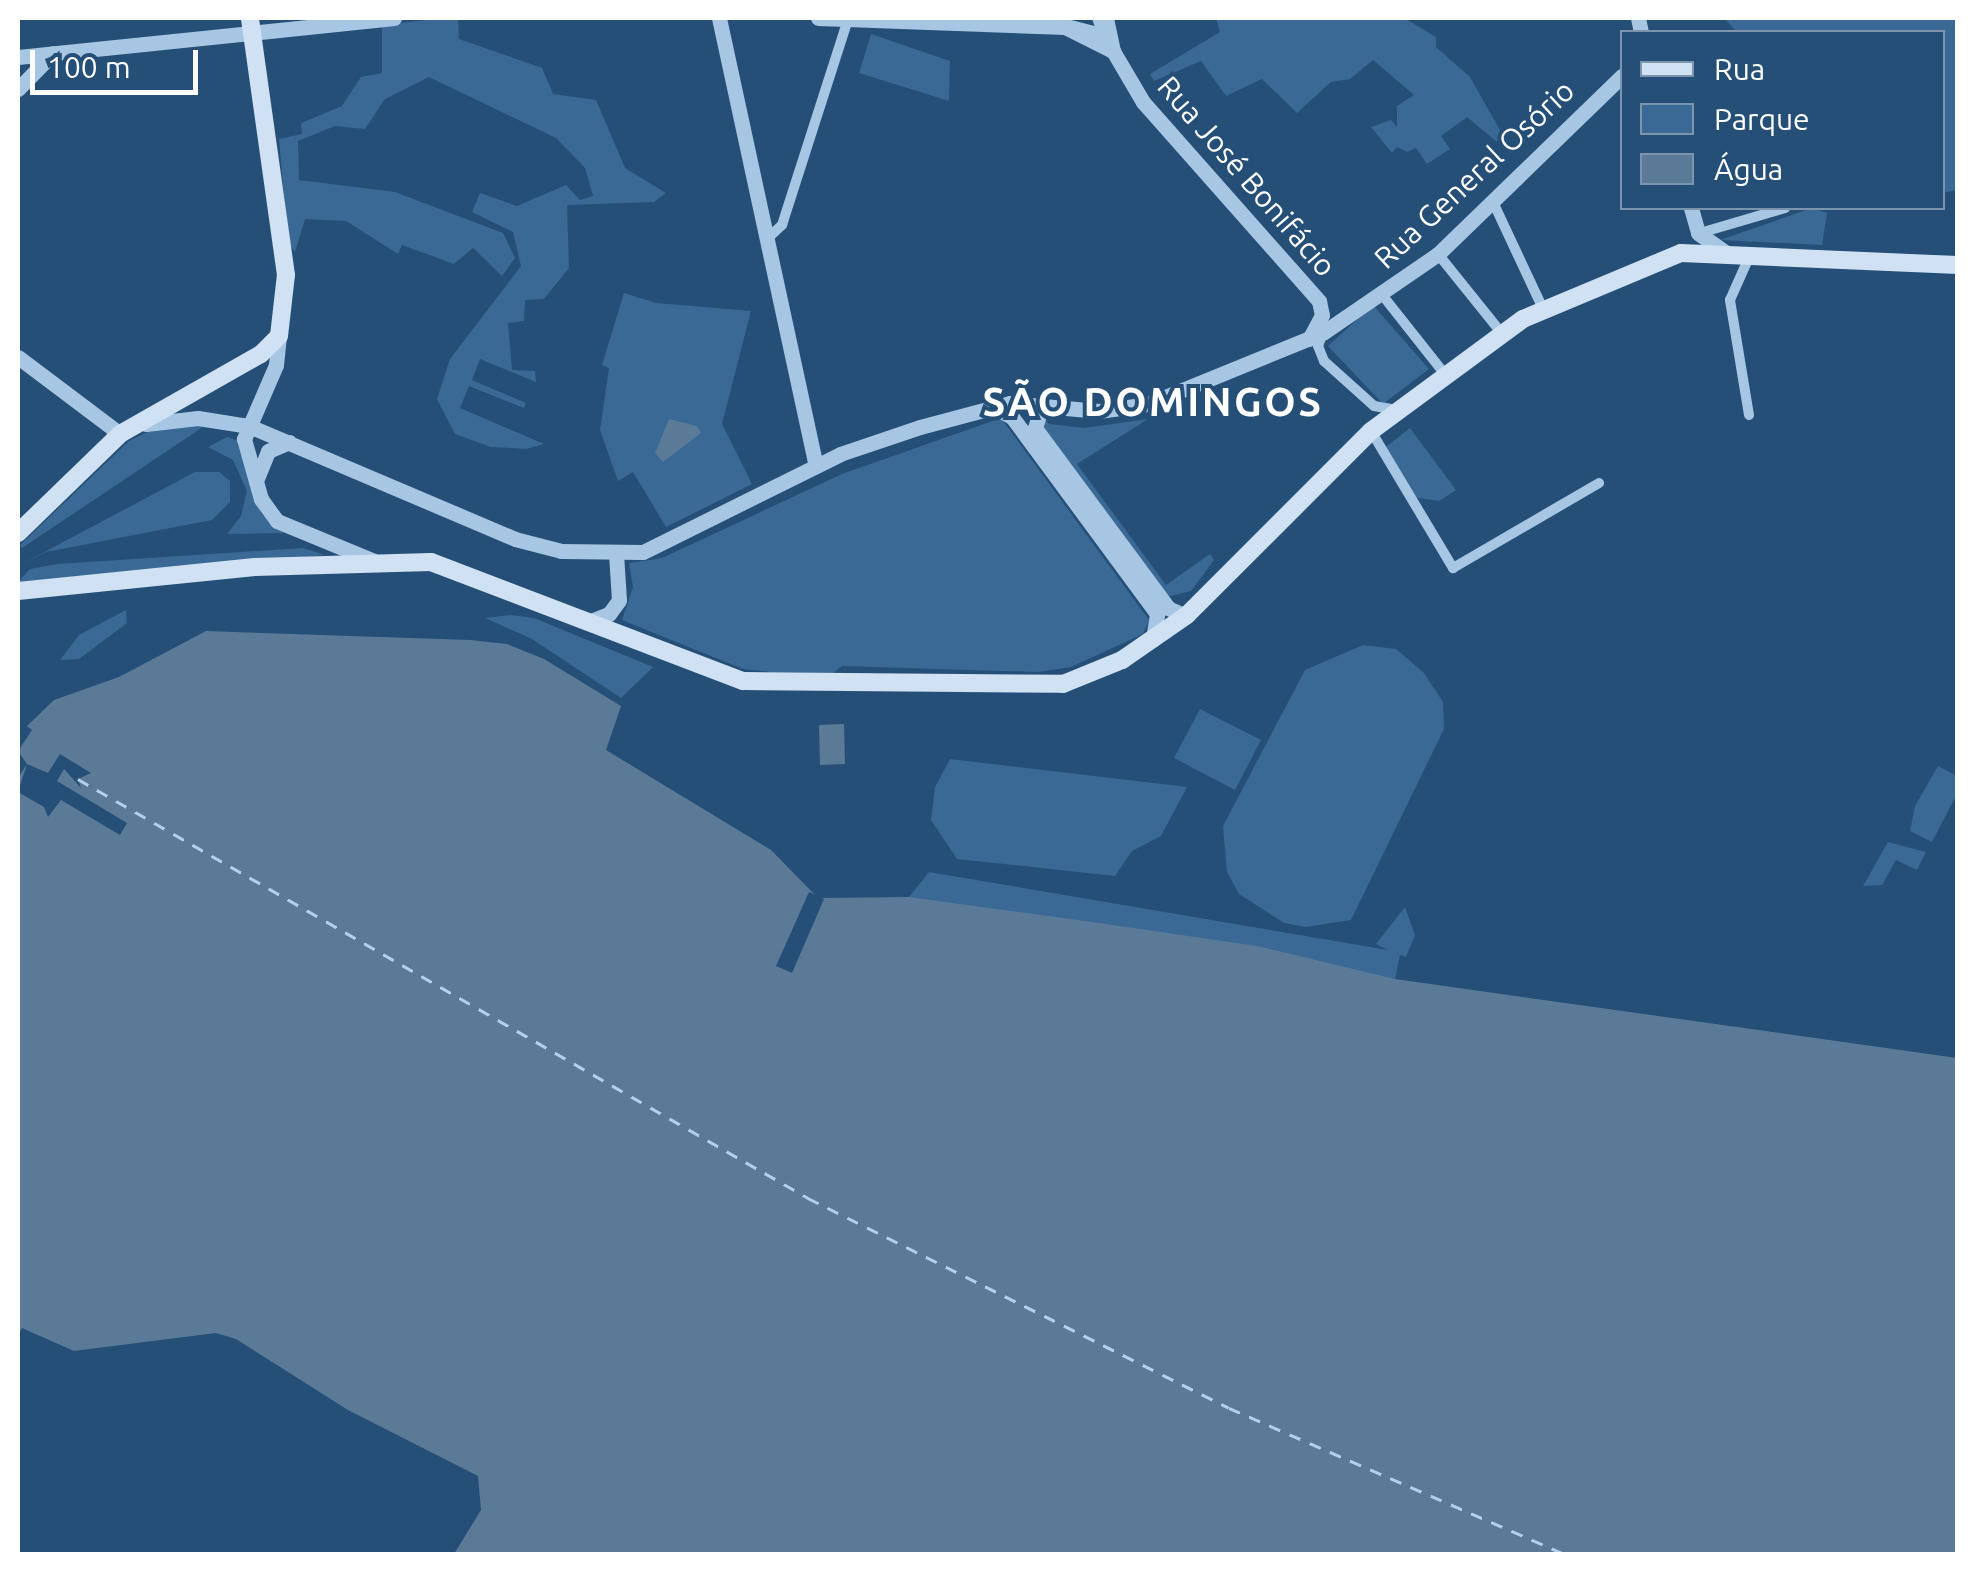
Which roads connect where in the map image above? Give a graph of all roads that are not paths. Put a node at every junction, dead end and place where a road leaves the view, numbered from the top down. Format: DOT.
graph roads {
  1 [pos="394,18"];
  2 [pos="719,18"];
  3 [pos="818,18"];
  4 [pos="1044,18"];
  5 [pos="1097,18"];
  6 [pos="1106,18"];
  7 [pos="848,20"];
  8 [pos="250,25"];
  9 [pos="1114,51"];
  10 [pos="53,53"];
  11 [pos="18,60"];
  12 [pos="1620,78"];
  13 [pos="20,86"];
  14 [pos="1493,202"];
  15 [pos="1691,210"];
  16 [pos="1778,210"];
  17 [pos="1698,233"];
  18 [pos="767,239"];
  19 [pos="1680,253"];
  20 [pos="1438,254"];
  21 [pos="1726,254"];
  22 [pos="1750,254"];
  23 [pos="1958,265"];
  24 [pos="1383,296"];
  25 [pos="1544,311"];
  26 [pos="1500,331"];
  27 [pos="1316,335"];
  28 [pos="278,336"];
  29 [pos="18,356"];
  30 [pos="1444,374"];
  31 [pos="990,405"];
  32 [pos="1042,405"];
  33 [pos="1397,410"];
  34 [pos="1749,416"];
  35 [pos="249,426"];
  36 [pos="127,431"];
  37 [pos="1371,432"];
  38 [pos="289,442"];
  39 [pos="816,466"];
  40 [pos="1600,483"];
  41 [pos="256,484"];
  42 [pos="18,533"];
  43 [pos="616,553"];
  44 [pos="379,562"];
  45 [pos="18,591"];
  46 [pos="1186,616"];
  47 [pos="588,622"];
  48 [pos="1153,640"];
  1 -- 8 [label="street"];
  2 -- 18 [label="street"];
  3 -- 7 [label="street"];
  4 -- 5 [label="street"];
  6 -- 9 [label="street"];
  7 -- 9 [label="street"];
  7 -- 18 [label="street"];
  8 -- 10 [label="street"];
  8 -- 28 [label="main road"];
  9 -- 27 [label="street, Rua José Bonifácio"];
  10 -- 11 [label="street"];
  10 -- 13 [label="street"];
  11 -- 13 [label="street"];
  12 -- 14 [label="street, Rua General Osório"];
  14 -- 20 [label="street, Rua General Osório"];
  14 -- 25 [label="street"];
  15 -- 17 [label="street"];
  16 -- 17 [label="street"];
  17 -- 19 [label="street"];
  17 -- 21 [label="street"];
  18 -- 39 [label="street"];
  19 -- 21 [label="main road"];
  19 -- 25 [label="main road"];
  20 -- 24 [label="street, Rua General Osório"];
  20 -- 26 [label="street"];
  21 -- 22 [label="main road"];
  22 -- 23 [label="main road"];
  22 -- 34 [label="street"];
  24 -- 27 [label="street, Rua General Osório"];
  24 -- 30 [label="street"];
  25 -- 26 [label="main road"];
  26 -- 30 [label="main road"];
  27 -- 32 [label="street, Rua General Osório"];
  27 -- 33 [label="street"];
  28 -- 35 [label="street"];
  28 -- 36 [label="main road"];
  29 -- 36 [label="street"];
  30 -- 33 [label="main road"];
  31 -- 32 [label="street, Rua General Osório"];
  31 -- 39 [label="street, Rua General Osório"];
  31 -- 48 [label="street"];
  32 -- 46 [label="street"];
  33 -- 37 [label="main road"];
  35 -- 36 [label="street, Rua General Osório"];
  35 -- 38 [label="street, Rua General Osório"];
  35 -- 41 [label="street"];
  36 -- 42 [label="main road"];
  37 -- 40 [label="street"];
  37 -- 46 [label="main road"];
  38 -- 41 [label="street"];
  38 -- 43 [label="street, Rua General Osório"];
  39 -- 43 [label="street, Rua General Osório"];
  41 -- 44 [label="street"];
  43 -- 47 [label="street"];
  44 -- 45 [label="main road"];
  44 -- 47 [label="main road"];
  46 -- 48 [label="main road"];
  47 -- 48 [label="main road"];
}
